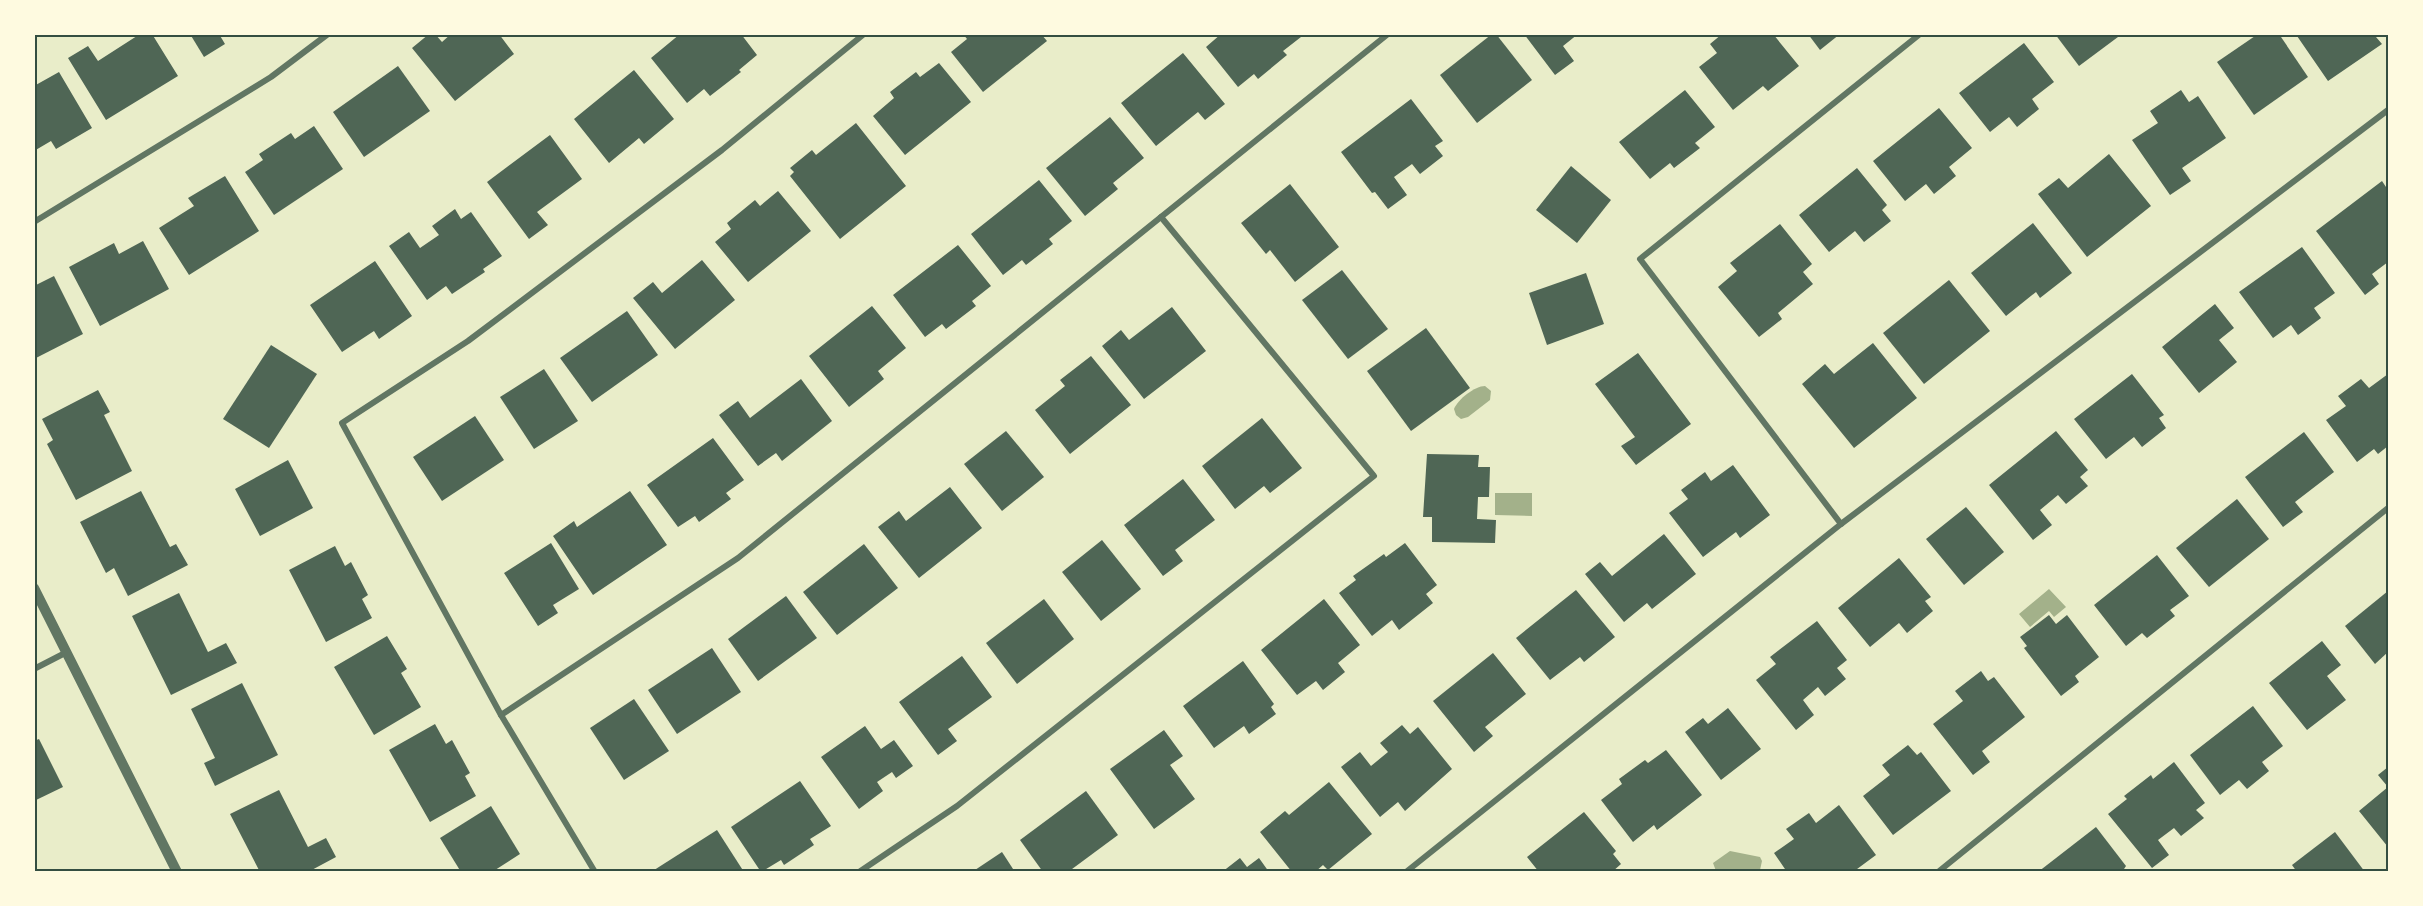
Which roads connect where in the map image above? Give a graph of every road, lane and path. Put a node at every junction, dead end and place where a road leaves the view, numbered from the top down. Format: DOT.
graph roads {
  1 [pos="328,34"];
  2 [pos="864,34"];
  3 [pos="1388,34"];
  4 [pos="1920,34"];
  5 [pos="2388,110"];
  6 [pos="1161,217"];
  7 [pos="34,222"];
  8 [pos="2388,508"];
  9 [pos="1841,524"];
  10 [pos="34,588"];
  11 [pos="67,652"];
  12 [pos="34,669"];
  13 [pos="501,715"];
  14 [pos="177,872"];
  15 [pos="595,872"];
  16 [pos="859,872"];
  17 [pos="1406,872"];
  18 [pos="1938,872"];
  1 -- 7 [label="street"];
  2 -- 13 [label="street"];
  3 -- 6 [label="street"];
  4 -- 9 [label="street"];
  5 -- 9 [label="street"];
  6 -- 13 [label="street"];
  6 -- 16 [label="street"];
  8 -- 18 [label="street"];
  9 -- 17 [label="street"];
  10 -- 11 [label="street"];
  11 -- 12 [label="street"];
  11 -- 14 [label="street"];
  13 -- 15 [label="street"];
}
